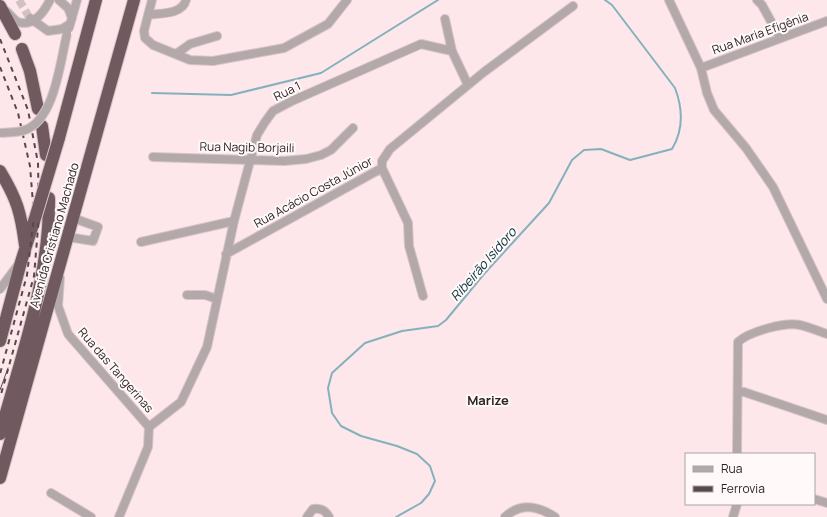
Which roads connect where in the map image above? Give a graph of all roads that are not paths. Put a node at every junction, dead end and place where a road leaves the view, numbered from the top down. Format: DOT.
graph roads {
  1 [pos="50,0"];
  2 [pos="96,0"];
  3 [pos="134,0"];
  4 [pos="152,0"];
  5 [pos="186,0"];
  6 [pos="347,0"];
  7 [pos="670,0"];
  8 [pos="757,0"];
  9 [pos="60,1"];
  10 [pos="77,2"];
  11 [pos="0,5"];
  12 [pos="573,6"];
  13 [pos="148,15"];
  14 [pos="31,19"];
  15 [pos="445,20"];
  16 [pos="827,21"];
  17 [pos="71,22"];
  18 [pos="15,34"];
  19 [pos="217,36"];
  20 [pos="780,38"];
  21 [pos="22,49"];
  22 [pos="452,51"];
  23 [pos="176,54"];
  24 [pos="701,68"];
  25 [pos="468,85"];
  26 [pos="38,108"];
  27 [pos="42,126"];
  28 [pos="353,128"];
  29 [pos="0,133"];
  30 [pos="46,155"];
  31 [pos="153,157"];
  32 [pos="250,160"];
  33 [pos="382,168"];
  34 [pos="0,171"];
  35 [pos="48,198"];
  36 [pos="73,218"];
  37 [pos="234,221"];
  38 [pos="68,237"];
  39 [pos="141,242"];
  40 [pos="26,248"];
  41 [pos="226,254"];
  42 [pos="62,258"];
  43 [pos="21,262"];
  44 [pos="0,289"];
  45 [pos="187,295"];
  46 [pos="423,296"];
  47 [pos="826,297"];
  48 [pos="217,299"];
  49 [pos="827,334"];
  50 [pos="0,341"];
  51 [pos="738,390"];
  52 [pos="827,420"];
  53 [pos="149,427"];
  54 [pos="0,434"];
  55 [pos="737,453"];
  56 [pos="0,478"];
  57 [pos="51,493"];
  58 [pos="815,499"];
  59 [pos="827,503"];
  60 [pos="737,505"];
  61 [pos="91,517"];
  62 [pos="119,517"];
  63 [pos="307,517"];
  64 [pos="329,517"];
  65 [pos="505,517"];
  66 [pos="555,517"];
  67 [pos="733,517"];
  1 -- 14 [label="street"];
  2 -- 40 [label="highway, Avenida Cristiano Machado, bridge"];
  3 -- 36 [label="highway, Avenida Cristiano Machado"];
  4 -- 13 [label="street"];
  5 -- 13 [label="street"];
  6 -- 23 [label="street"];
  7 -- 24 [label="street"];
  8 -- 20 [label="street"];
  9 -- 10 [label="street"];
  9 -- 17 [label="street"];
  10 -- 17 [label="street"];
  11 -- 14 [label="street"];
  11 -- 18 [label="highway"];
  12 -- 25 [label="street, Rua Acácio Costa Júnior"];
  13 -- 23 [label="street"];
  14 -- 17 [label="street"];
  15 -- 22 [label="street"];
  16 -- 20 [label="street, Rua Maria Efigênia"];
  17 -- 29 [label="street, bridge"];
  19 -- 23 [label="street"];
  20 -- 24 [label="street, Rua Maria Efigênia"];
  21 -- 26 [label="highway"];
  22 -- 25 [label="street"];
  22 -- 32 [label="street, Rua 1"];
  24 -- 47 [label="street"];
  25 -- 33 [label="street, Rua Acácio Costa Júnior"];
  27 -- 30 [label="highway"];
  28 -- 32 [label="street, Rua Nagib Borjaili"];
  31 -- 32 [label="street, Rua Nagib Borjaili"];
  32 -- 37 [label="street, Rua 1"];
  33 -- 41 [label="street, Rua Acácio Costa Júnior"];
  33 -- 46 [label="street"];
  34 -- 40 [label="highway"];
  35 -- 54 [label="highway"];
  36 -- 38 [label="highway, Avenida Cristiano Machado"];
  36 -- 38 [label="street"];
  37 -- 39 [label="street"];
  37 -- 41 [label="street, Rua 1"];
  38 -- 42 [label="highway, Avenida Cristiano Machado"];
  40 -- 43 [label="highway, Avenida Cristiano Machado"];
  41 -- 48 [label="street"];
  42 -- 53 [label="street, Rua das Tangerinas"];
  42 -- 56 [label="highway, Avenida Cristiano Machado"];
  43 -- 44 [label="street"];
  43 -- 50 [label="highway, Avenida Cristiano Machado"];
  45 -- 48 [label="street"];
  48 -- 53 [label="street"];
  49 -- 51 [label="street"];
  51 -- 52 [label="street"];
  51 -- 55 [label="street"];
  53 -- 62 [label="street"];
  57 -- 61 [label="street"];
  58 -- 59 [label="street"];
  60 -- 67 [label="street"];
  63 -- 64 [label="street"];
  65 -- 66 [label="street"];
}
